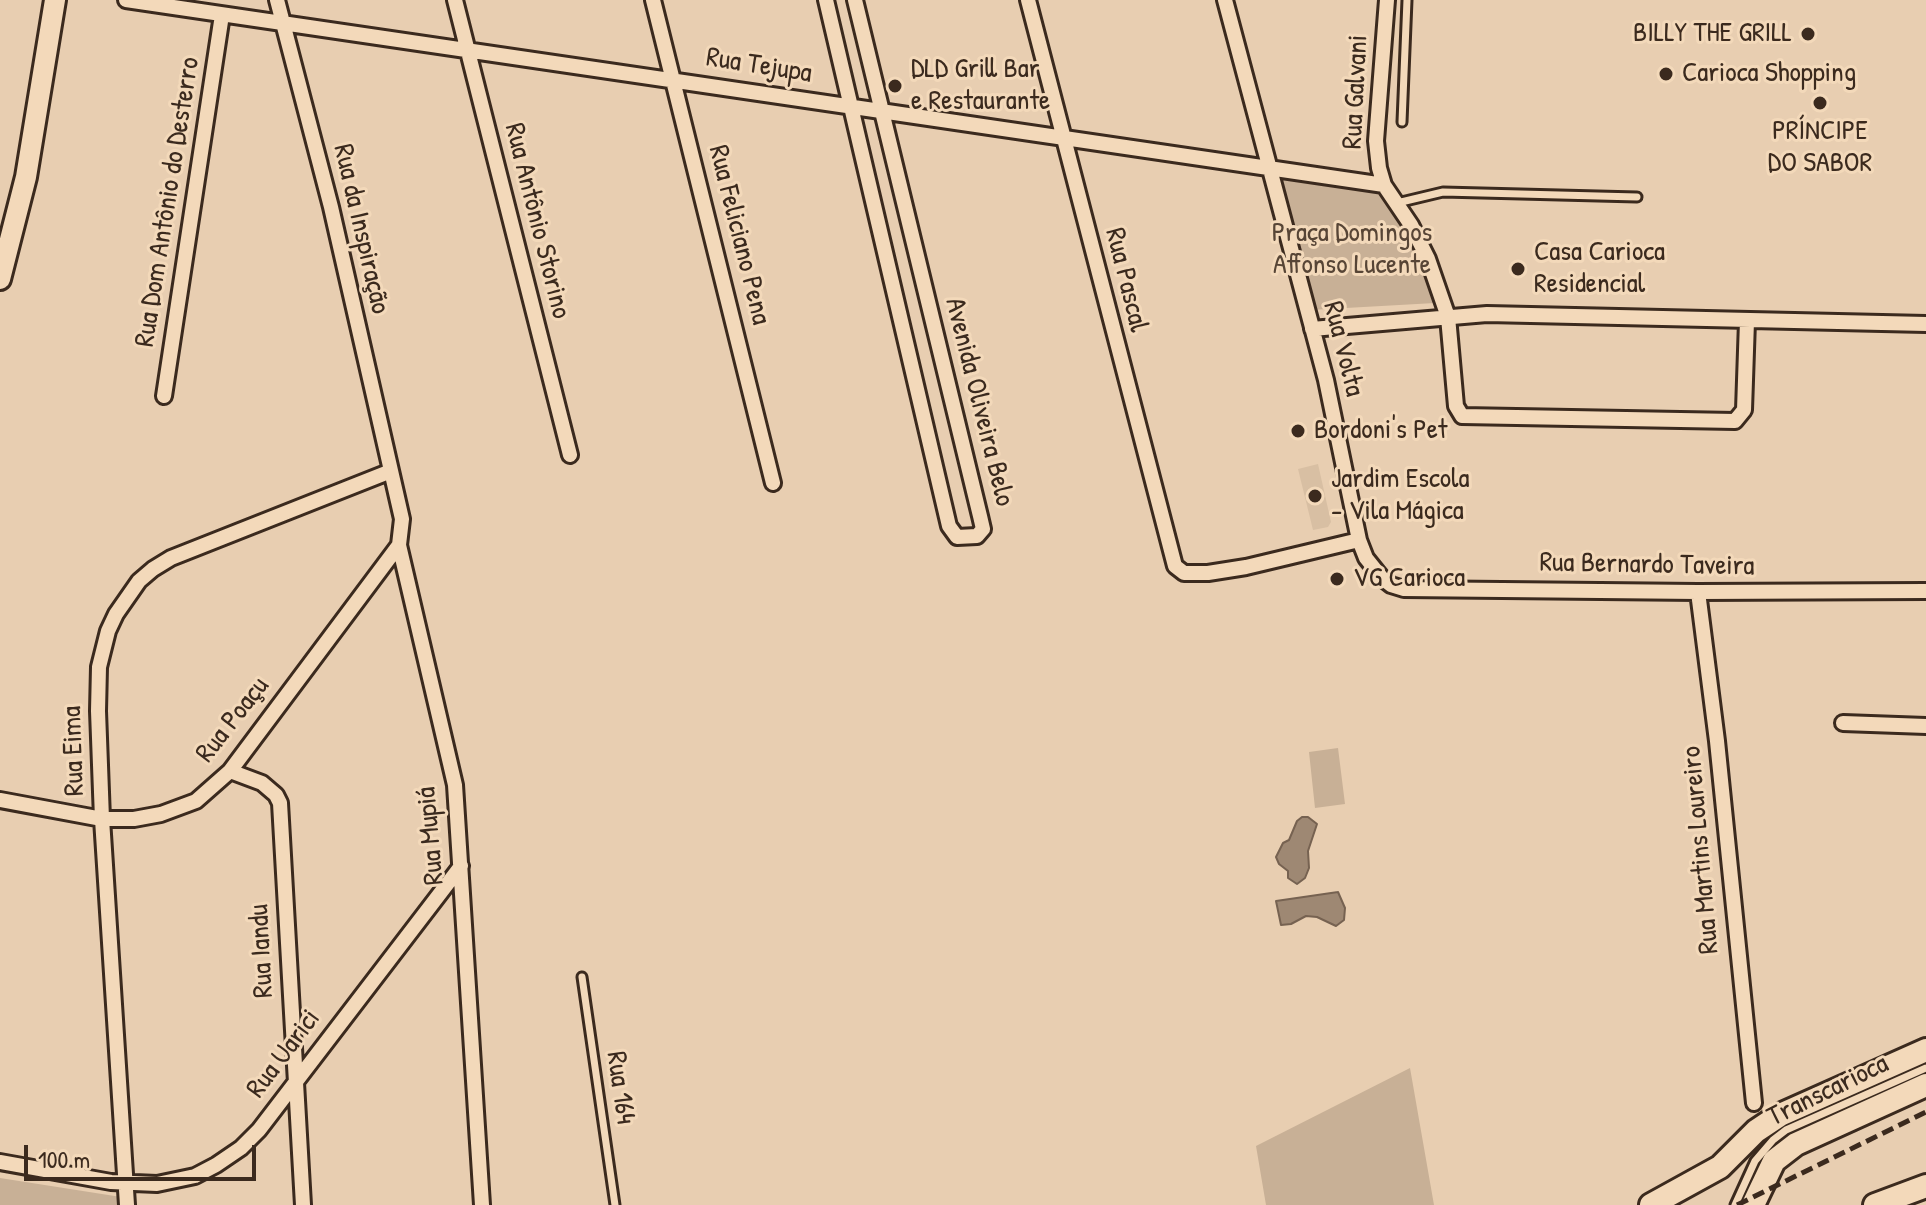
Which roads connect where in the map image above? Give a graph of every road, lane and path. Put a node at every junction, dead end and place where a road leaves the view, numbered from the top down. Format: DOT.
graph roads {
  1 [pos="55,0"];
  2 [pos="126,0"];
  3 [pos="277,0"];
  4 [pos="455,0"];
  5 [pos="653,0"];
  6 [pos="826,0"];
  7 [pos="855,0"];
  8 [pos="1028,0"];
  9 [pos="1225,0"];
  10 [pos="1387,0"];
  11 [pos="1407,0"];
  12 [pos="222,15"];
  13 [pos="284,25"];
  14 [pos="467,50"];
  15 [pos="673,79"];
  16 [pos="853,107"];
  17 [pos="882,111"];
  18 [pos="1402,122"];
  19 [pos="1063,138"];
  20 [pos="1269,167"];
  21 [pos="1384,185"];
  22 [pos="1637,197"];
  23 [pos="1397,203"];
  24 [pos="0,279"];
  25 [pos="1448,317"];
  26 [pos="1747,321"];
  27 [pos="1926,324"];
  28 [pos="1312,329"];
  29 [pos="164,396"];
  30 [pos="570,455"];
  31 [pos="391,471"];
  32 [pos="773,483"];
  33 [pos="1359,540"];
  34 [pos="399,545"];
  35 [pos="1374,569"];
  36 [pos="1926,591"];
  37 [pos="1698,592"];
  38 [pos="1843,723"];
  39 [pos="1926,726"];
  40 [pos="230,771"];
  41 [pos="0,800"];
  42 [pos="102,819"];
  43 [pos="461,866"];
  44 [pos="582,977"];
  45 [pos="1926,1050"];
  46 [pos="1926,1068"];
  47 [pos="296,1082"];
  48 [pos="1926,1085"];
  49 [pos="1754,1103"];
  50 [pos="0,1162"];
  51 [pos="126,1183"];
  52 [pos="1926,1186"];
  53 [pos="1906,1200"];
  54 [pos="127,1205"];
  55 [pos="303,1205"];
  56 [pos="482,1205"];
  57 [pos="615,1205"];
  58 [pos="1651,1205"];
  59 [pos="1735,1205"];
  60 [pos="1753,1205"];
  61 [pos="1875,1205"];
  1 -- 24 [label="street"];
  2 -- 12 [label="street, Rua Tejupa"];
  3 -- 13 [label="street, Rua da Inspiração"];
  4 -- 14 [label="street, Rua Antônio Storino"];
  5 -- 15 [label="street, Rua Feliciano Pena"];
  6 -- 16 [label="street, Avenida Oliveira Belo"];
  7 -- 17 [label="street, Avenida Oliveira Belo"];
  8 -- 19 [label="street, Rua Pascal"];
  9 -- 20 [label="street, Rua Volta"];
  10 -- 21 [label="street, Rua Galvani"];
  11 -- 18 [label="lane"];
  12 -- 13 [label="street, Rua Tejupa"];
  12 -- 29 [label="street, Rua Dom Antônio do Desterro"];
  13 -- 14 [label="street, Rua Tejupa"];
  13 -- 31 [label="street, Rua da Inspiração"];
  14 -- 15 [label="street, Rua Tejupa"];
  14 -- 30 [label="street, Rua Antônio Storino"];
  15 -- 16 [label="street, Rua Tejupa"];
  15 -- 32 [label="street, Rua Feliciano Pena"];
  16 -- 17 [label="street, Rua Tejupa"];
  16 -- 17 [label="street, Avenida Oliveira Belo"];
  17 -- 19 [label="street, Rua Tejupa"];
  19 -- 20 [label="street, Rua Tejupa"];
  19 -- 33 [label="street, Rua Pascal"];
  20 -- 21 [label="street, Rua Tejupa"];
  20 -- 28 [label="street, Rua Volta"];
  21 -- 23 [label="street"];
  22 -- 23 [label="lane"];
  23 -- 25 [label="street"];
  25 -- 26 [label="street"];
  25 -- 26 [label="street"];
  25 -- 28 [label="street"];
  26 -- 27 [label="street"];
  28 -- 33 [label="street, Rua Volta"];
  31 -- 34 [label="street, Rua Mupiá"];
  31 -- 42 [label="street, Rua Eima"];
  33 -- 35 [label="street, Rua Volta"];
  34 -- 40 [label="street, Rua Poaçu"];
  34 -- 43 [label="street, Rua Mupiá"];
  35 -- 37 [label="street, Rua Bernardo Taveira"];
  36 -- 37 [label="street, Rua Bernardo Taveira"];
  37 -- 49 [label="street, Rua Martins Loureiro"];
  38 -- 39 [label="street"];
  40 -- 42 [label="street, Rua Poaçu"];
  40 -- 47 [label="street, Rua Iandu"];
  41 -- 42 [label="street, Rua Poaçu"];
  42 -- 51 [label="street, Rua Eima"];
  43 -- 47 [label="street, Rua Uarici"];
  43 -- 56 [label="street, Rua Mupiá"];
  44 -- 57 [label="lane, Rua 164"];
  45 -- 58 [label="main road"];
  46 -- 59 [label="lane, Transcarioca"];
  47 -- 51 [label="street, Rua Uarici"];
  47 -- 55 [label="street, Rua Iandu"];
  48 -- 60 [label="main road"];
  50 -- 51 [label="street, Rua Uarici"];
  51 -- 54 [label="street, Rua Eima"];
  52 -- 53 [label="main road"];
  53 -- 61 [label="main road"];
}
